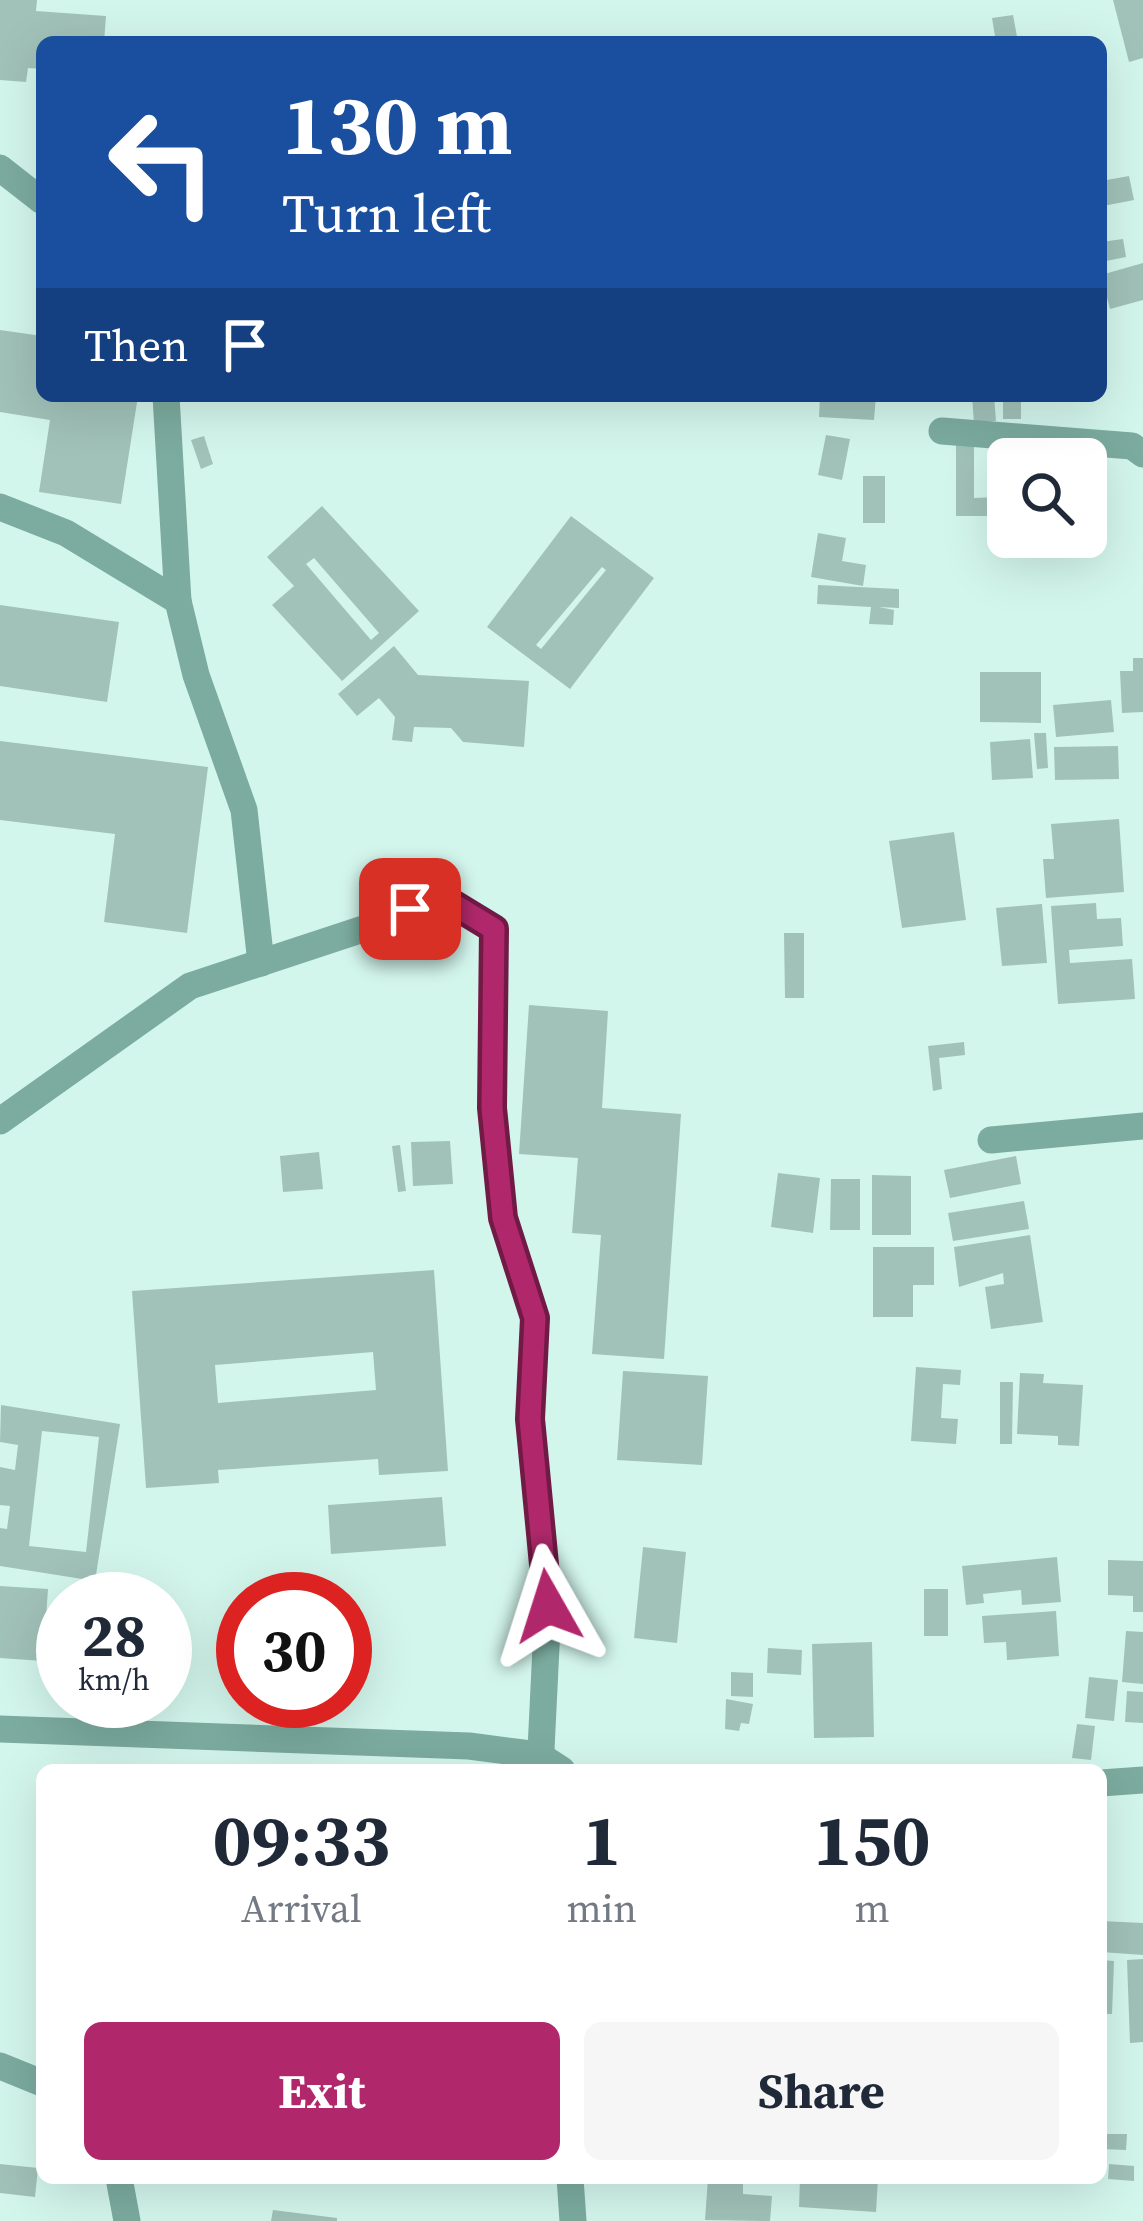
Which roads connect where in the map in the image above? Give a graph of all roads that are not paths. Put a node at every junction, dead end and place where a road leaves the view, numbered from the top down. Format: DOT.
graph roads {
  1 [pos="0,168"];
  2 [pos="36,196"];
  3 [pos="166,402"];
  4 [pos="942,431"];
  5 [pos="1143,454"];
  6 [pos="0,507"];
  7 [pos="178,601"];
  8 [pos="261,963"];
  9 [pos="0,1121"];
  10 [pos="1143,1126"];
  11 [pos="991,1140"];
  12 [pos="0,1729"];
  13 [pos="543,1764"];
  14 [pos="547,1764"];
  15 [pos="1143,1780"];
  16 [pos="1107,1783"];
  17 [pos="0,2066"];
  18 [pos="36,2081"];
  19 [pos="120,2184"];
  20 [pos="570,2184"];
  21 [pos="128,2221"];
  22 [pos="573,2221"];
  1 -- 2 [label="street"];
  3 -- 7 [label="street"];
  4 -- 5 [label="street"];
  6 -- 7 [label="street"];
  7 -- 8 [label="street"];
  8 -- 9 [label="street"];
  8 -- 14 [label="street"];
  10 -- 11 [label="street"];
  12 -- 13 [label="street"];
  15 -- 16 [label="street"];
  17 -- 18 [label="street"];
  19 -- 21 [label="street"];
  20 -- 22 [label="street"];
}
